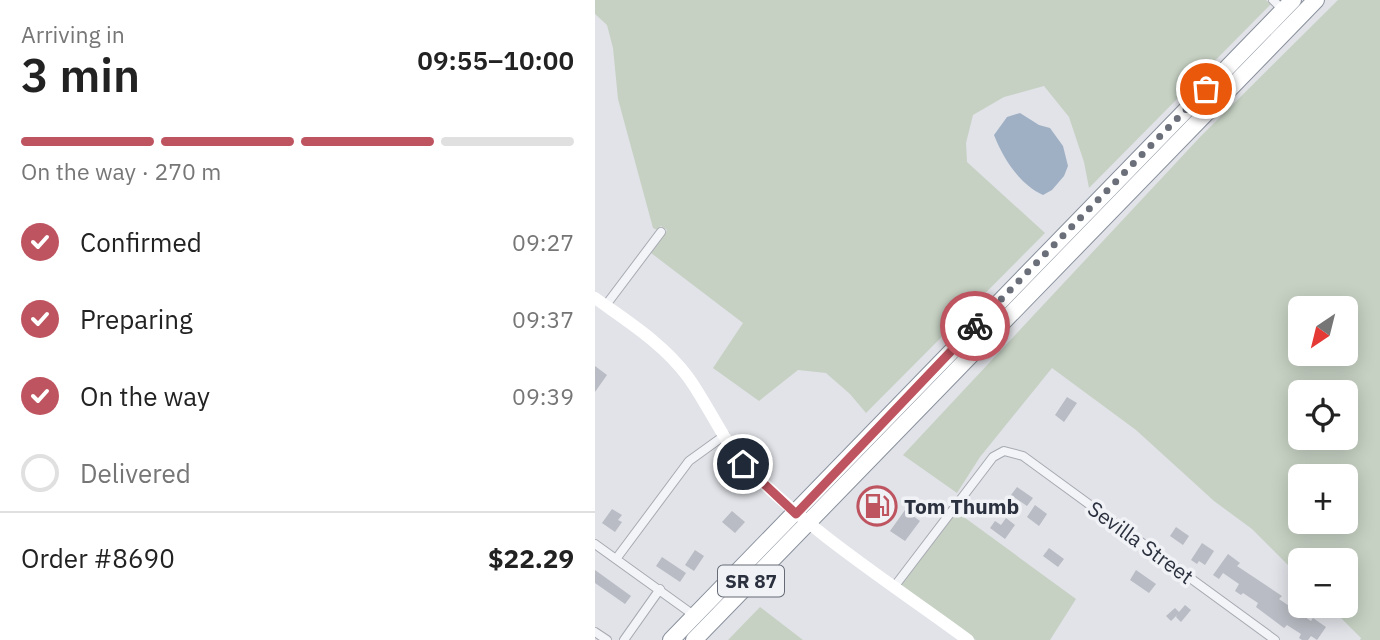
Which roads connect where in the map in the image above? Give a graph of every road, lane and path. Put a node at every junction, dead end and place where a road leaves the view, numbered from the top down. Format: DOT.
graph roads {
  1 [pos="1316,0"];
  2 [pos="1286,8"];
  3 [pos="661,232"];
  4 [pos="600,302"];
  5 [pos="725,435"];
  6 [pos="802,518"];
  7 [pos="595,544"];
  8 [pos="616,559"];
  9 [pos="894,587"];
  10 [pos="660,589"];
  11 [pos="695,616"];
  12 [pos="595,632"];
  13 [pos="607,640"];
  14 [pos="624,640"];
  15 [pos="671,640"];
  16 [pos="694,640"];
  17 [pos="968,640"];
  18 [pos="1275,640"];
  1 -- 2 [label="highway, SR 87"];
  2 -- 6 [label="highway, SR 87"];
  3 -- 4 [label="street"];
  4 -- 5 [label="street"];
  5 -- 6 [label="street"];
  5 -- 8 [label="street"];
  6 -- 9 [label="street"];
  6 -- 11 [label="highway, SR 87"];
  6 -- 16 [label="highway, SR 87"];
  7 -- 8 [label="street"];
  8 -- 10 [label="street"];
  9 -- 17 [label="street"];
  9 -- 18 [label="street, Sevilla Street"];
  10 -- 11 [label="street"];
  10 -- 14 [label="street"];
  11 -- 15 [label="highway, SR 87"];
  12 -- 13 [label="street"];
}
